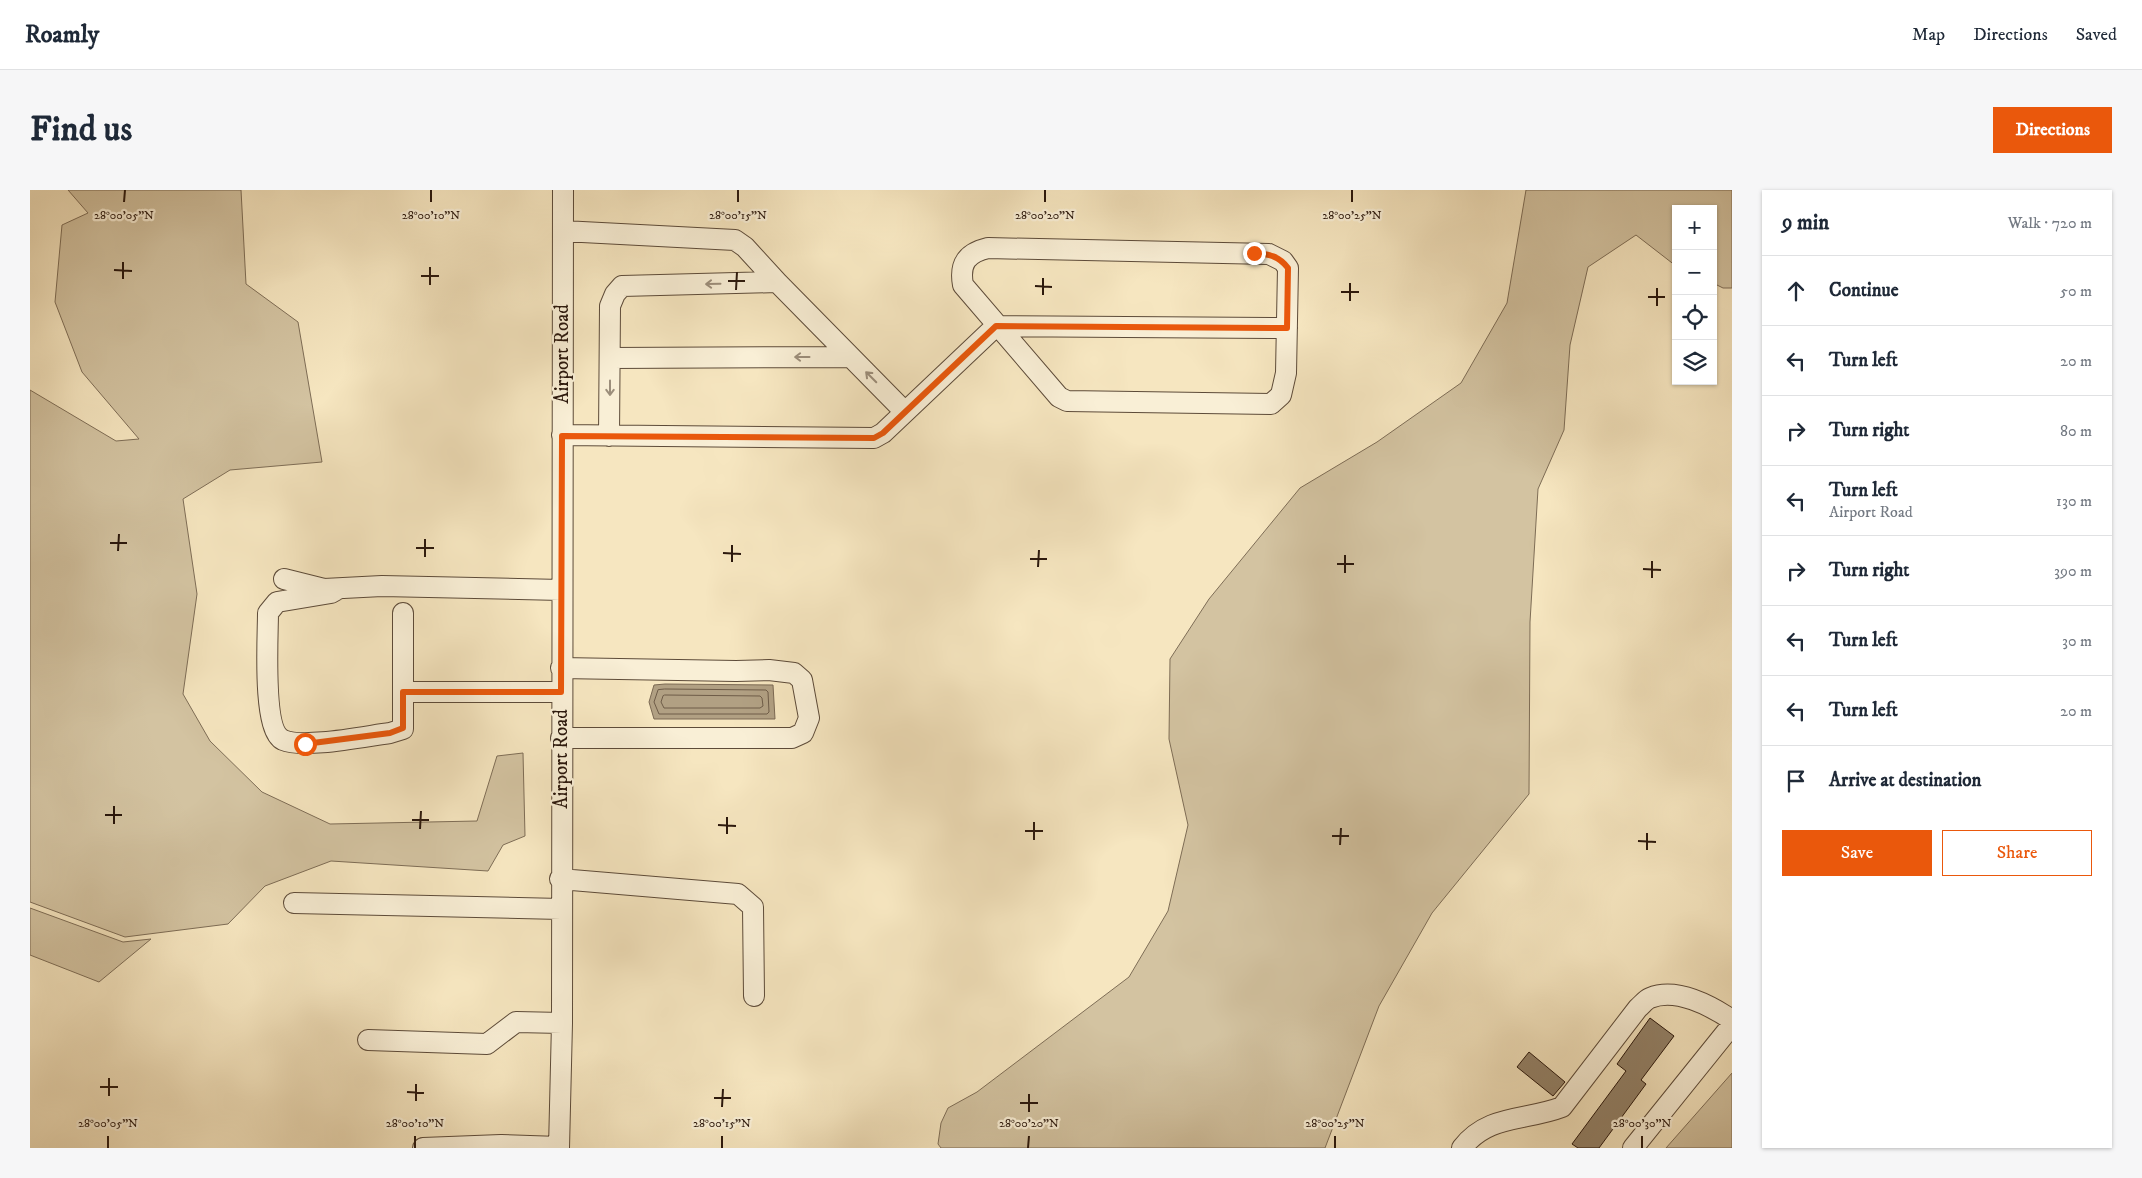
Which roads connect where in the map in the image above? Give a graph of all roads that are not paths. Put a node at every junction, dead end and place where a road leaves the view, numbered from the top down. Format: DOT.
graph roads {
  1 [pos="563,190"];
  2 [pos="563,231"];
  3 [pos="777,282"];
  4 [pos="996,326"];
  5 [pos="1287,328"];
  6 [pos="851,357"];
  7 [pos="610,358"];
  8 [pos="905,412"];
  9 [pos="562,436"];
  10 [pos="609,436"];
  11 [pos="284,579"];
  12 [pos="338,589"];
  13 [pos="561,590"];
  14 [pos="403,613"];
  15 [pos="561,668"];
  16 [pos="403,692"];
  17 [pos="561,692"];
  18 [pos="561,738"];
  19 [pos="560,879"];
  20 [pos="294,903"];
  21 [pos="560,909"];
  22 [pos="754,996"];
  23 [pos="1732,1020"];
  24 [pos="562,1023"];
  25 [pos="1732,1025"];
  26 [pos="368,1040"];
  27 [pos="559,1147"];
  28 [pos="424,1148"];
  29 [pos="1462,1148"];
  30 [pos="1633,1148"];
  1 -- 2 [label="street, Airport Road"];
  2 -- 3 [label="street"];
  2 -- 9 [label="street, Airport Road"];
  3 -- 6 [label="street"];
  3 -- 7 [label="street, one-way"];
  4 -- 5 [label="street"];
  4 -- 5 [label="street"];
  4 -- 5 [label="street"];
  4 -- 8 [label="street"];
  6 -- 7 [label="street, one-way"];
  8 -- 6 [label="street, one-way"];
  7 -- 10 [label="street, one-way"];
  8 -- 10 [label="street"];
  9 -- 10 [label="street"];
  9 -- 13 [label="street, Airport Road"];
  11 -- 12 [label="street"];
  12 -- 13 [label="street"];
  12 -- 16 [label="street"];
  13 -- 15 [label="street, Airport Road"];
  14 -- 16 [label="street"];
  15 -- 17 [label="street, Airport Road"];
  15 -- 18 [label="street"];
  16 -- 17 [label="street"];
  17 -- 18 [label="street, Airport Road"];
  18 -- 19 [label="street, Airport Road"];
  19 -- 21 [label="street, Airport Road"];
  19 -- 22 [label="street"];
  20 -- 21 [label="street"];
  21 -- 24 [label="street, Airport Road"];
  23 -- 29 [label="street"];
  24 -- 26 [label="street"];
  24 -- 27 [label="street, Airport Road"];
  25 -- 30 [label="street"];
  27 -- 28 [label="street"];
}
